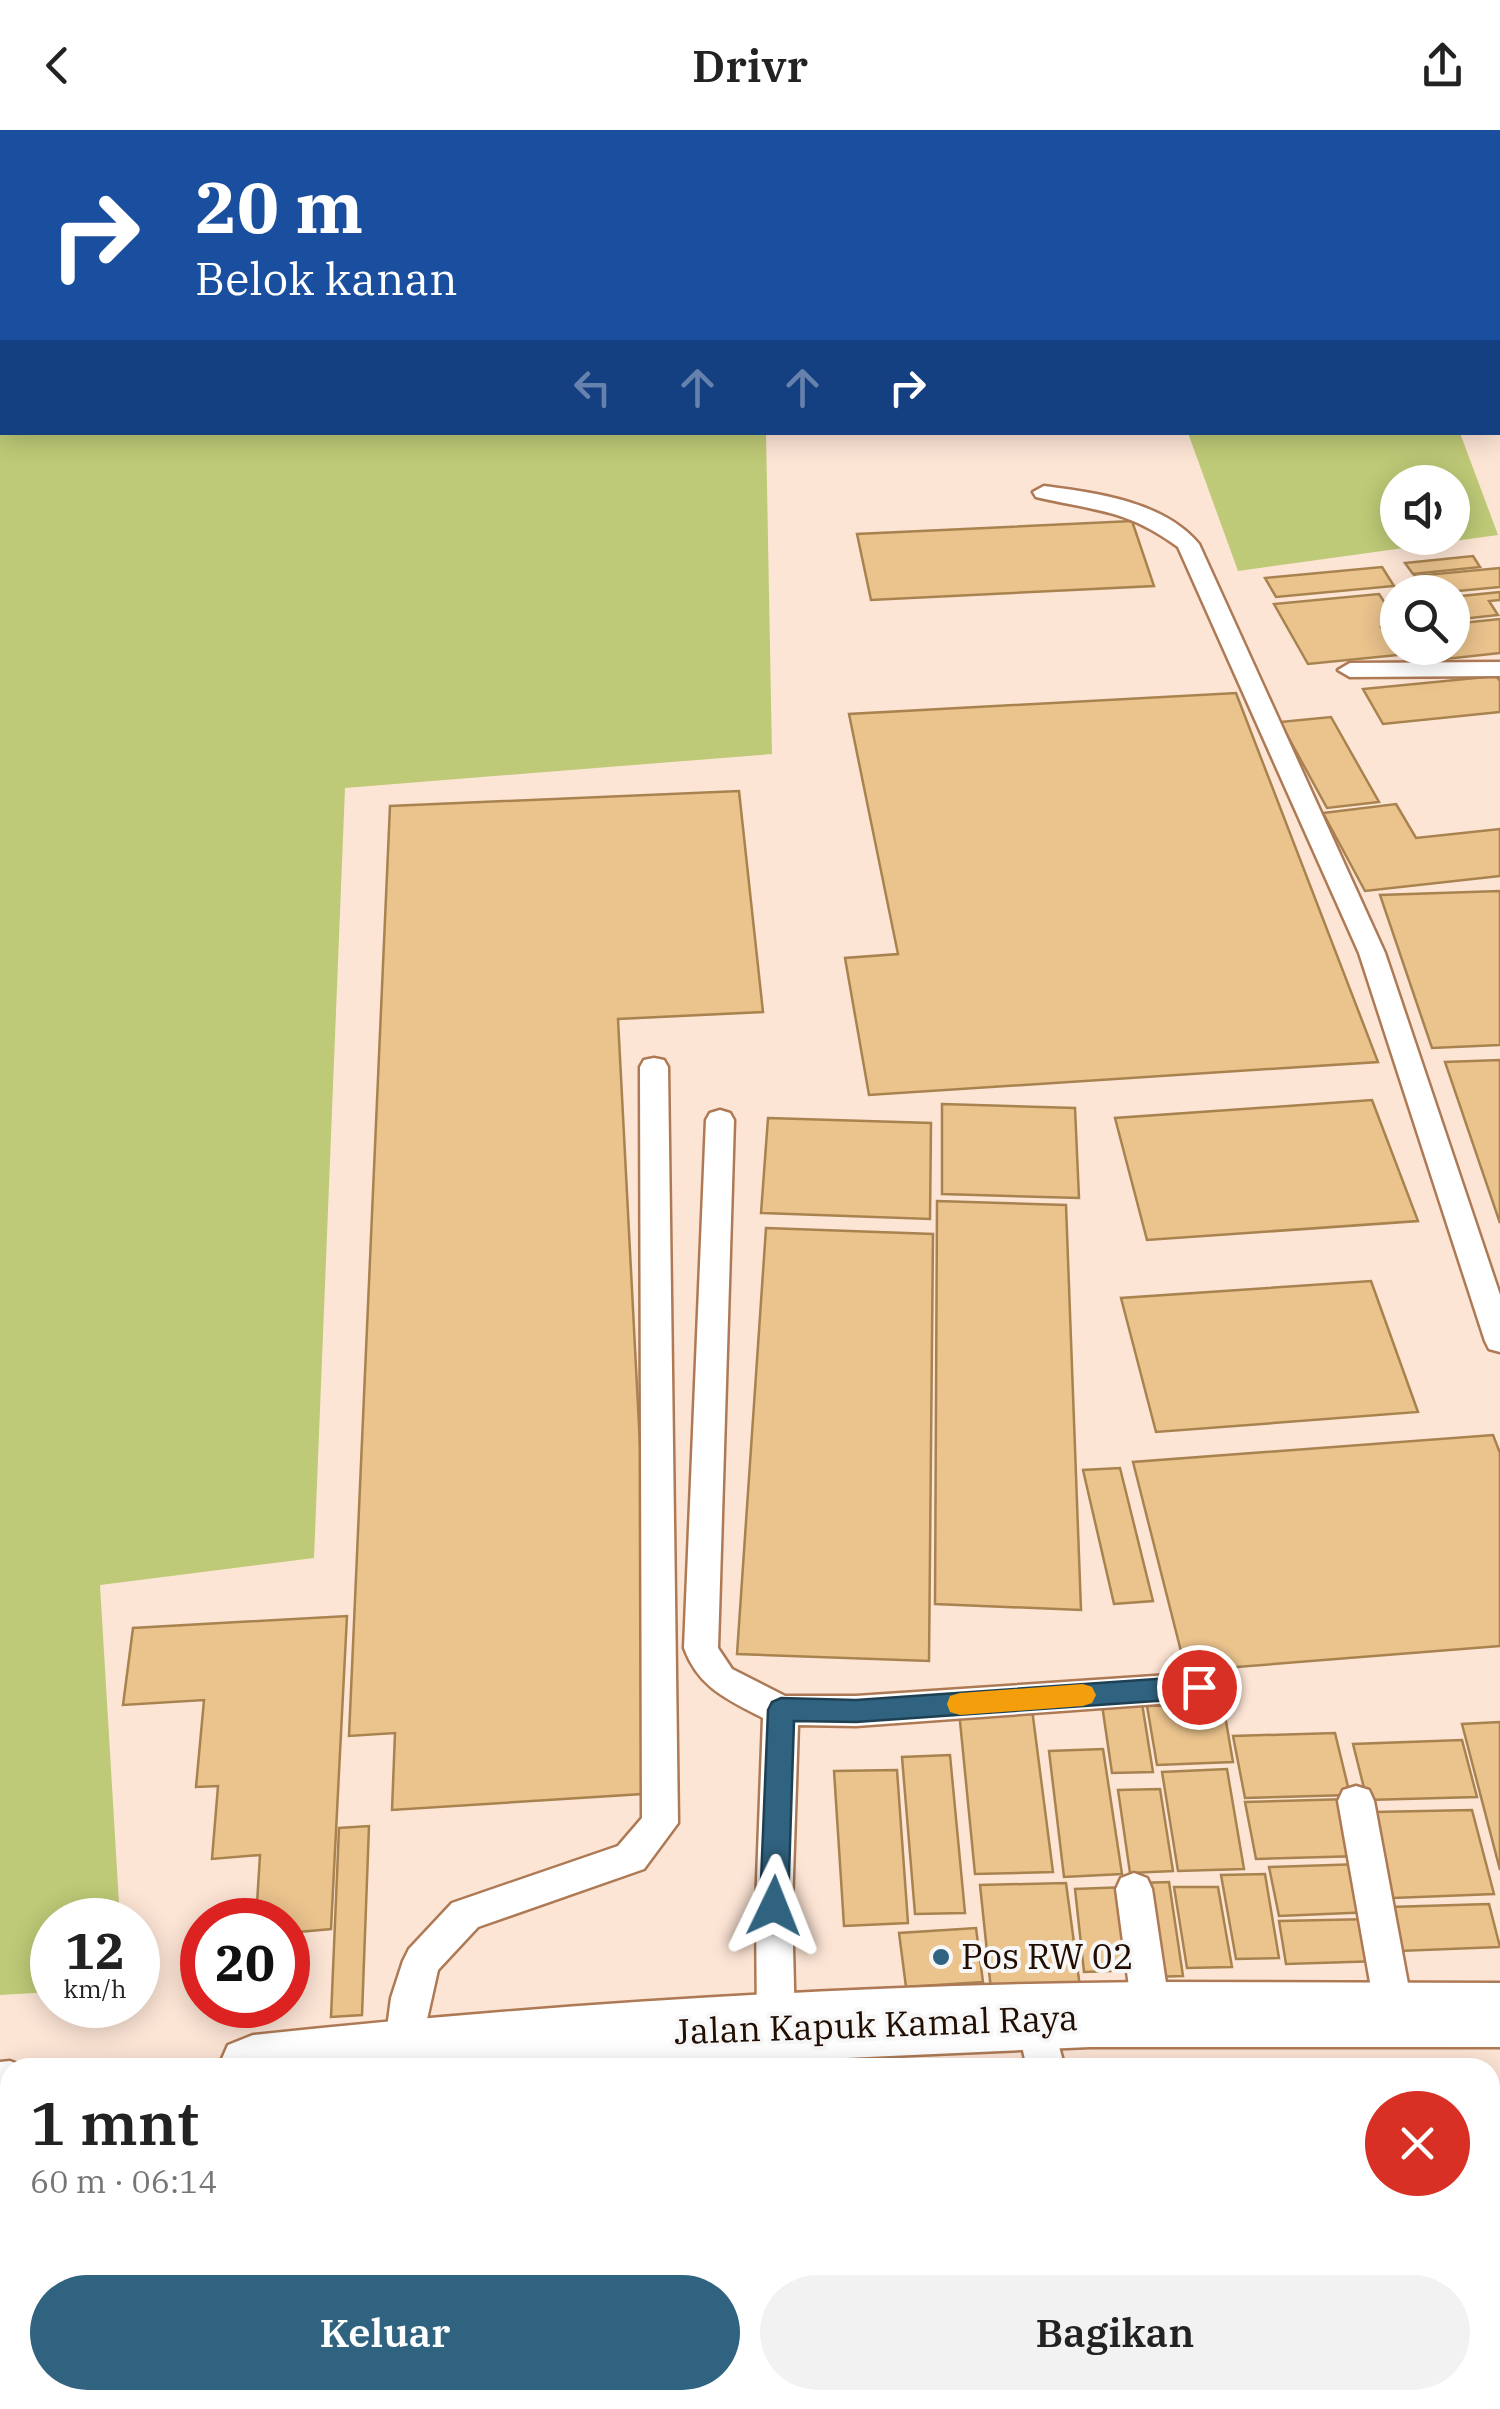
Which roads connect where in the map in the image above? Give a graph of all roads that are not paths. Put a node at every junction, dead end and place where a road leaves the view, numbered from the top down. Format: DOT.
graph roads {
  1 [pos="1044,492"];
  2 [pos="1500,669"];
  3 [pos="1350,670"];
  4 [pos="654,1066"];
  5 [pos="720,1120"];
  6 [pos="1500,1342"];
  7 [pos="1199,1687"];
  8 [pos="781,1710"];
  9 [pos="1356,1801"];
  10 [pos="1134,1890"];
  11 [pos="1395,2016"];
  12 [pos="1500,2016"];
  13 [pos="1152,2017"];
  14 [pos="776,2027"];
  15 [pos="1040,2042"];
  16 [pos="403,2051"];
  17 [pos="615,2052"];
  18 [pos="341,2058"];
  1 -- 6 [label="lane"];
  2 -- 3 [label="lane"];
  4 -- 16 [label="lane"];
  5 -- 8 [label="lane"];
  7 -- 8 [label="lane"];
  8 -- 14 [label="lane"];
  9 -- 11 [label="lane"];
  10 -- 13 [label="lane"];
  11 -- 12 [label="main road, Jalan Kapuk Kamal Raya"];
  11 -- 13 [label="main road, Jalan Kapuk Kamal Raya"];
  13 -- 15 [label="main road, Jalan Kapuk Kamal Raya"];
  14 -- 15 [label="main road, Jalan Kapuk Kamal Raya"];
  14 -- 17 [label="main road, Jalan Kapuk Kamal Raya"];
  16 -- 17 [label="main road, Jalan Kapuk Kamal Raya"];
  16 -- 18 [label="main road, Jalan Kapuk Kamal Raya"];
}
